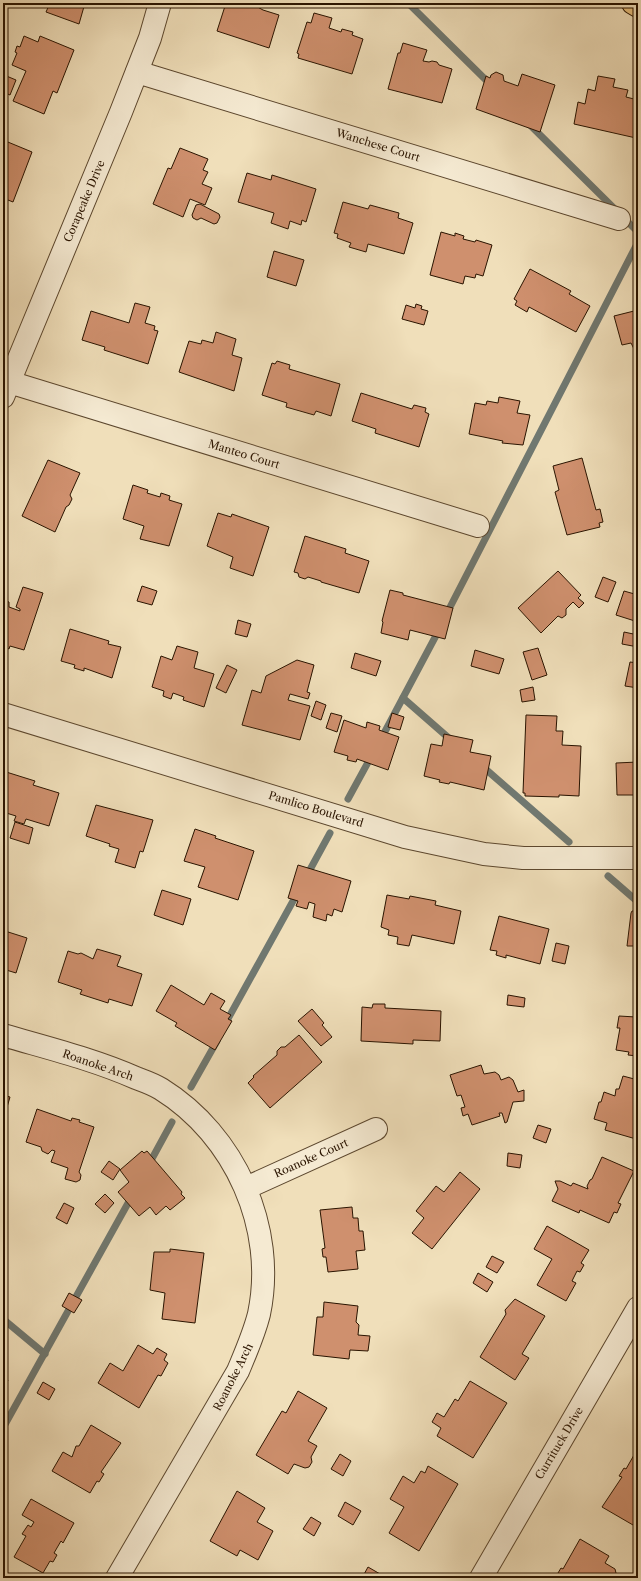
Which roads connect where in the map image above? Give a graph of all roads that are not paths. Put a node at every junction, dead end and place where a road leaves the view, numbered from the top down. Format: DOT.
graph roads {
  1 [pos="160,3"];
  2 [pos="633,3"];
  3 [pos="638,6"];
  4 [pos="137,72"];
  5 [pos="619,219"];
  6 [pos="6,389"];
  7 [pos="478,526"];
  8 [pos="3,714"];
  9 [pos="638,858"];
  10 [pos="3,1035"];
  11 [pos="376,1129"];
  12 [pos="246,1188"];
  13 [pos="638,1308"];
  14 [pos="117,1578"];
  15 [pos="480,1578"];
  1 -- 4 [label="street, Corapeake Drive"];
  2 -- 3 [label="highway"];
  4 -- 5 [label="street, Wanchese Court"];
  4 -- 6 [label="street, Corapeake Drive"];
  6 -- 7 [label="street, Manteo Court"];
  8 -- 9 [label="street, Pamlico Boulevard"];
  10 -- 12 [label="street, Roanoke Arch"];
  11 -- 12 [label="street, Roanoke Court"];
  12 -- 14 [label="street, Roanoke Arch"];
  13 -- 15 [label="street, Currituck Drive"];
}
